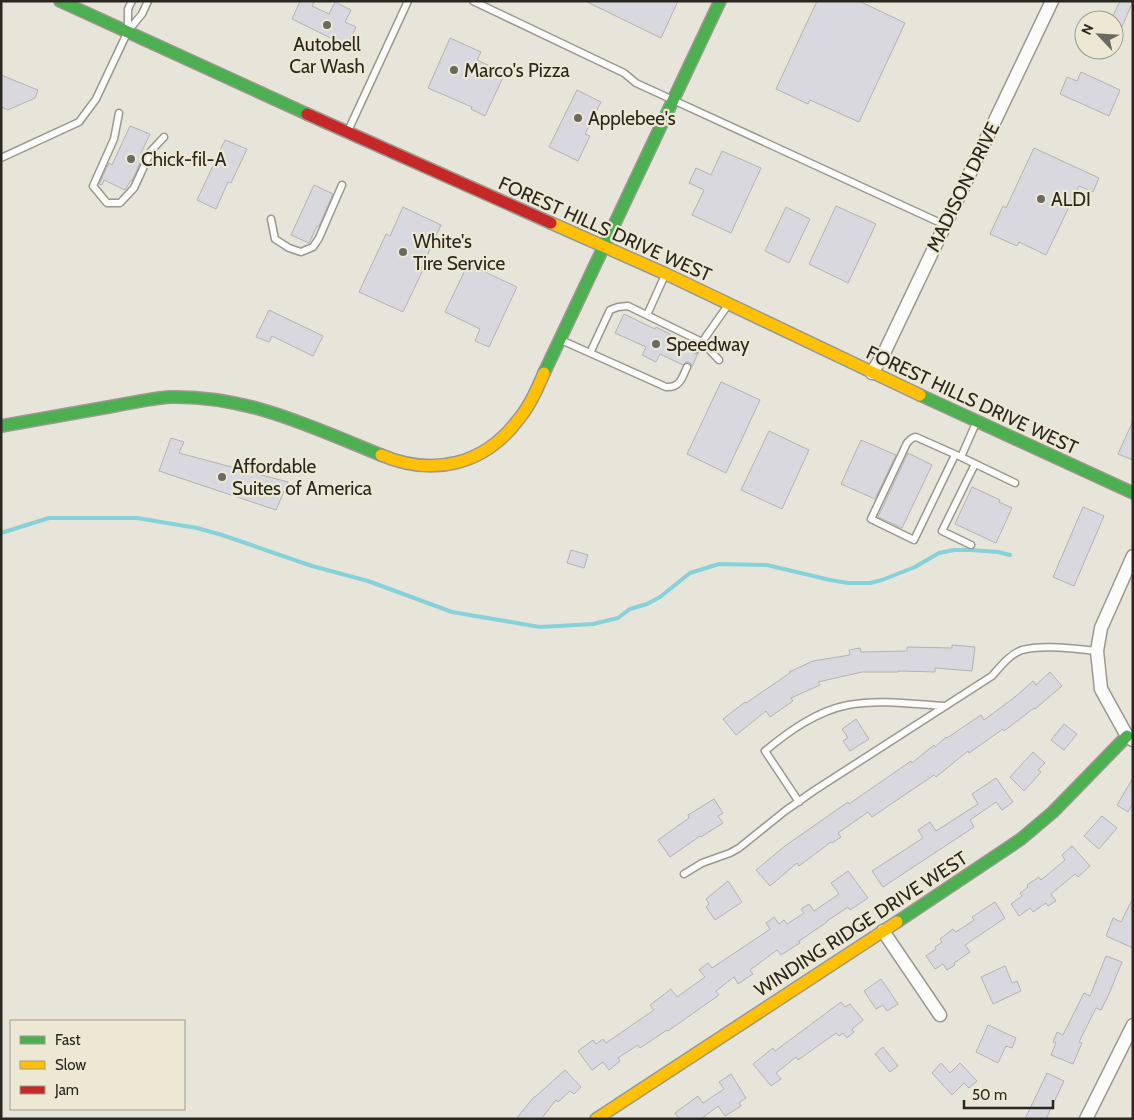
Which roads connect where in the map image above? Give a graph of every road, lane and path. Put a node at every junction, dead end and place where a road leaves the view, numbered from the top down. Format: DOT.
graph roads {
  1 [pos="60,1"];
  2 [pos="132,1"];
  3 [pos="148,1"];
  4 [pos="408,1"];
  5 [pos="472,1"];
  6 [pos="720,1"];
  7 [pos="1052,1"];
  8 [pos="128,31"];
  9 [pos="674,100"];
  10 [pos="119,113"];
  11 [pos="347,132"];
  12 [pos="164,137"];
  13 [pos="1,158"];
  14 [pos="342,185"];
  15 [pos="272,219"];
  16 [pos="945,225"];
  17 [pos="604,246"];
  18 [pos="666,274"];
  19 [pos="728,305"];
  20 [pos="647,315"];
  21 [pos="560,340"];
  22 [pos="702,342"];
  23 [pos="696,349"];
  24 [pos="590,353"];
  25 [pos="718,360"];
  26 [pos="687,367"];
  27 [pos="872,373"];
  28 [pos="977,422"];
  29 [pos="1,426"];
  30 [pos="958,456"];
  31 [pos="975,464"];
  32 [pos="1015,482"];
  33 [pos="1133,493"];
  34 [pos="971,545"];
  35 [pos="1133,556"];
  36 [pos="1097,651"];
  37 [pos="945,706"];
  38 [pos="1130,738"];
  39 [pos="799,802"];
  40 [pos="684,874"];
  41 [pos="884,931"];
  42 [pos="940,1015"];
  43 [pos="1133,1025"];
  44 [pos="596,1119"];
  45 [pos="1086,1119"];
  1 -- 8 [label="street, FOREST HILLS DRIVE WEST"];
  2 -- 8 [label="lane"];
  3 -- 8 [label="lane"];
  4 -- 11 [label="lane"];
  5 -- 9 [label="lane"];
  6 -- 9 [label="street"];
  7 -- 16 [label="street, MADISON DRIVE"];
  8 -- 11 [label="street, FOREST HILLS DRIVE WEST"];
  8 -- 13 [label="lane"];
  9 -- 16 [label="lane"];
  9 -- 17 [label="street"];
  10 -- 12 [label="lane"];
  11 -- 17 [label="street, FOREST HILLS DRIVE WEST"];
  14 -- 15 [label="lane"];
  16 -- 27 [label="street, MADISON DRIVE"];
  17 -- 18 [label="street, FOREST HILLS DRIVE WEST"];
  17 -- 21 [label="street"];
  18 -- 19 [label="street, FOREST HILLS DRIVE WEST"];
  18 -- 20 [label="lane"];
  19 -- 22 [label="lane"];
  19 -- 27 [label="street, FOREST HILLS DRIVE WEST"];
  20 -- 22 [label="lane"];
  20 -- 24 [label="lane"];
  21 -- 24 [label="lane"];
  21 -- 29 [label="street"];
  22 -- 23 [label="lane"];
  22 -- 25 [label="lane"];
  24 -- 26 [label="lane"];
  27 -- 28 [label="street, FOREST HILLS DRIVE WEST"];
  28 -- 30 [label="lane"];
  28 -- 33 [label="street, FOREST HILLS DRIVE WEST"];
  30 -- 30 [label="lane"];
  30 -- 31 [label="lane"];
  31 -- 32 [label="lane"];
  31 -- 34 [label="lane"];
  35 -- 36 [label="street"];
  36 -- 37 [label="lane"];
  36 -- 38 [label="street"];
  37 -- 39 [label="lane"];
  37 -- 39 [label="lane"];
  38 -- 41 [label="street, WINDING RIDGE DRIVE WEST"];
  39 -- 40 [label="lane"];
  41 -- 42 [label="street"];
  41 -- 44 [label="street, WINDING RIDGE DRIVE WEST"];
  43 -- 45 [label="street"];
}
